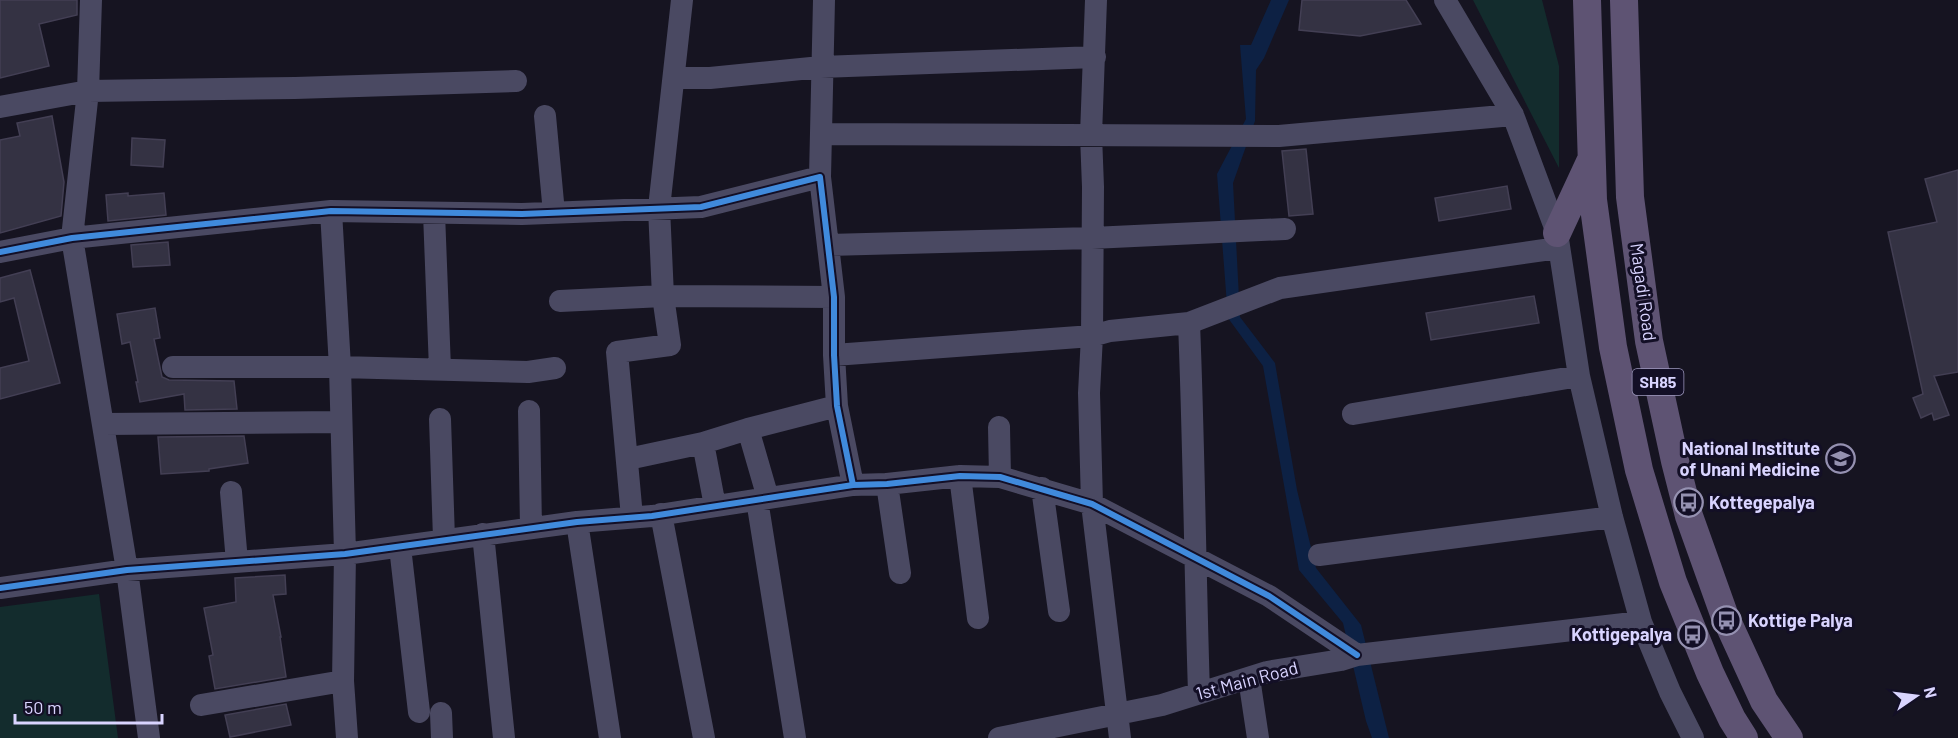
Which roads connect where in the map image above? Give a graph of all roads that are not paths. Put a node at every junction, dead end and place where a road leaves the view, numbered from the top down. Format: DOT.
graph roads {
  1 [pos="91,0"];
  2 [pos="682,0"];
  3 [pos="824,0"];
  4 [pos="1096,0"];
  5 [pos="1445,0"];
  6 [pos="1587,0"];
  7 [pos="1624,1"];
  8 [pos="1095,57"];
  9 [pos="821,67"];
  10 [pos="674,78"];
  11 [pos="516,81"];
  12 [pos="88,91"];
  13 [pos="0,107"];
  14 [pos="1513,115"];
  15 [pos="545,116"];
  16 [pos="820,134"];
  17 [pos="1091,135"];
  18 [pos="1592,158"];
  19 [pos="820,177"];
  20 [pos="659,208"];
  21 [pos="331,211"];
  22 [pos="434,213"];
  23 [pos="554,213"];
  24 [pos="1285,229"];
  25 [pos="72,238"];
  26 [pos="1092,238"];
  27 [pos="1558,241"];
  28 [pos="828,245"];
  29 [pos="0,252"];
  30 [pos="663,296"];
  31 [pos="834,297"];
  32 [pos="560,301"];
  33 [pos="1189,323"];
  34 [pos="1092,336"];
  35 [pos="834,355"];
  36 [pos="173,367"];
  37 [pos="340,367"];
  38 [pos="555,368"];
  39 [pos="440,369"];
  40 [pos="1579,376"];
  41 [pos="837,406"];
  42 [pos="529,411"];
  43 [pos="1353,414"];
  44 [pos="440,419"];
  45 [pos="341,422"];
  46 [pos="104,424"];
  47 [pos="999,428"];
  48 [pos="748,429"];
  49 [pos="703,443"];
  50 [pos="628,459"];
  51 [pos="960,476"];
  52 [pos="1000,477"];
  53 [pos="887,484"];
  54 [pos="853,485"];
  55 [pos="1042,488"];
  56 [pos="231,492"];
  57 [pos="763,499"];
  58 [pos="1092,504"];
  59 [pos="715,506"];
  60 [pos="661,514"];
  61 [pos="632,517"];
  62 [pos="1612,517"];
  63 [pos="577,522"];
  64 [pos="531,528"];
  65 [pos="483,534"];
  66 [pos="444,539"];
  67 [pos="400,547"];
  68 [pos="345,554"];
  69 [pos="1319,555"];
  70 [pos="1194,557"];
  71 [pos="237,562"];
  72 [pos="127,570"];
  73 [pos="900,573"];
  74 [pos="0,588"];
  75 [pos="1059,611"];
  76 [pos="978,618"];
  77 [pos="1641,622"];
  78 [pos="1357,655"];
  79 [pos="1249,678"];
  80 [pos="344,681"];
  81 [pos="1199,693"];
  82 [pos="201,705"];
  83 [pos="1116,715"];
  84 [pos="1022,736"];
  85 [pos="149,738"];
  86 [pos="347,738"];
  87 [pos="442,738"];
  88 [pos="504,738"];
  89 [pos="610,738"];
  90 [pos="704,738"];
  91 [pos="795,738"];
  92 [pos="999,738"];
  93 [pos="1120,738"];
  94 [pos="1258,738"];
  95 [pos="1693,738"];
  96 [pos="1744,738"];
  97 [pos="1789,738"];
  1 -- 12 [label="street"];
  2 -- 10 [label="street"];
  3 -- 9 [label="street"];
  4 -- 8 [label="street"];
  5 -- 14 [label="street"];
  6 -- 18 [label="main road, Magadi Road / SH85"];
  7 -- 97 [label="main road, Magadi Road / SH85"];
  8 -- 9 [label="street"];
  8 -- 17 [label="street"];
  9 -- 10 [label="street"];
  9 -- 16 [label="street"];
  10 -- 20 [label="street"];
  11 -- 12 [label="street"];
  12 -- 13 [label="street"];
  12 -- 25 [label="street"];
  14 -- 17 [label="street"];
  14 -- 27 [label="street"];
  15 -- 23 [label="street"];
  16 -- 17 [label="street"];
  16 -- 19 [label="street"];
  17 -- 26 [label="street"];
  18 -- 27 [label="main road"];
  18 -- 96 [label="main road, Magadi Road / SH85"];
  19 -- 20 [label="street"];
  19 -- 28 [label="street"];
  20 -- 23 [label="street"];
  20 -- 30 [label="street"];
  21 -- 22 [label="street"];
  21 -- 25 [label="street"];
  21 -- 37 [label="street"];
  22 -- 23 [label="street"];
  22 -- 39 [label="street"];
  24 -- 26 [label="street"];
  25 -- 29 [label="street"];
  25 -- 46 [label="street"];
  26 -- 28 [label="street"];
  26 -- 34 [label="street"];
  27 -- 33 [label="street"];
  27 -- 40 [label="street"];
  28 -- 31 [label="street"];
  30 -- 31 [label="street"];
  30 -- 32 [label="street"];
  30 -- 50 [label="street"];
  31 -- 35 [label="street"];
  33 -- 34 [label="street"];
  33 -- 70 [label="street"];
  34 -- 35 [label="street"];
  34 -- 58 [label="street"];
  35 -- 41 [label="street"];
  36 -- 37 [label="street"];
  37 -- 39 [label="street"];
  37 -- 45 [label="street"];
  38 -- 39 [label="street"];
  40 -- 43 [label="street"];
  40 -- 62 [label="street"];
  41 -- 48 [label="street"];
  41 -- 54 [label="street"];
  42 -- 64 [label="street"];
  44 -- 66 [label="street"];
  45 -- 46 [label="street"];
  45 -- 68 [label="street"];
  46 -- 72 [label="street"];
  47 -- 52 [label="street"];
  48 -- 49 [label="street"];
  48 -- 57 [label="street"];
  49 -- 50 [label="street"];
  49 -- 59 [label="street"];
  50 -- 61 [label="street"];
  51 -- 52 [label="street"];
  51 -- 53 [label="street"];
  51 -- 76 [label="street"];
  52 -- 55 [label="street"];
  53 -- 54 [label="street"];
  53 -- 73 [label="street"];
  54 -- 57 [label="street"];
  55 -- 58 [label="street"];
  55 -- 75 [label="street"];
  56 -- 71 [label="street"];
  57 -- 59 [label="street"];
  57 -- 91 [label="street"];
  58 -- 70 [label="street"];
  58 -- 83 [label="street"];
  59 -- 60 [label="street"];
  60 -- 61 [label="street"];
  60 -- 90 [label="street"];
  61 -- 63 [label="street"];
  62 -- 69 [label="street"];
  62 -- 77 [label="street"];
  63 -- 64 [label="street"];
  63 -- 89 [label="street"];
  64 -- 65 [label="street"];
  65 -- 66 [label="street"];
  65 -- 88 [label="street"];
  66 -- 67 [label="street"];
  67 -- 68 [label="street"];
  67 -- 87 [label="street"];
  68 -- 71 [label="street"];
  68 -- 80 [label="street"];
  70 -- 78 [label="street"];
  70 -- 81 [label="street"];
  71 -- 72 [label="street"];
  72 -- 74 [label="street"];
  72 -- 85 [label="street"];
  77 -- 78 [label="street, 1st Main Road"];
  77 -- 95 [label="street"];
  78 -- 79 [label="street, 1st Main Road"];
  79 -- 81 [label="street, 1st Main Road"];
  79 -- 94 [label="street"];
  80 -- 82 [label="street"];
  80 -- 86 [label="street"];
  81 -- 83 [label="street, 1st Main Road"];
  83 -- 84 [label="street, 1st Main Road"];
  83 -- 93 [label="street"];
  84 -- 92 [label="street, 1st Main Road"];
}
